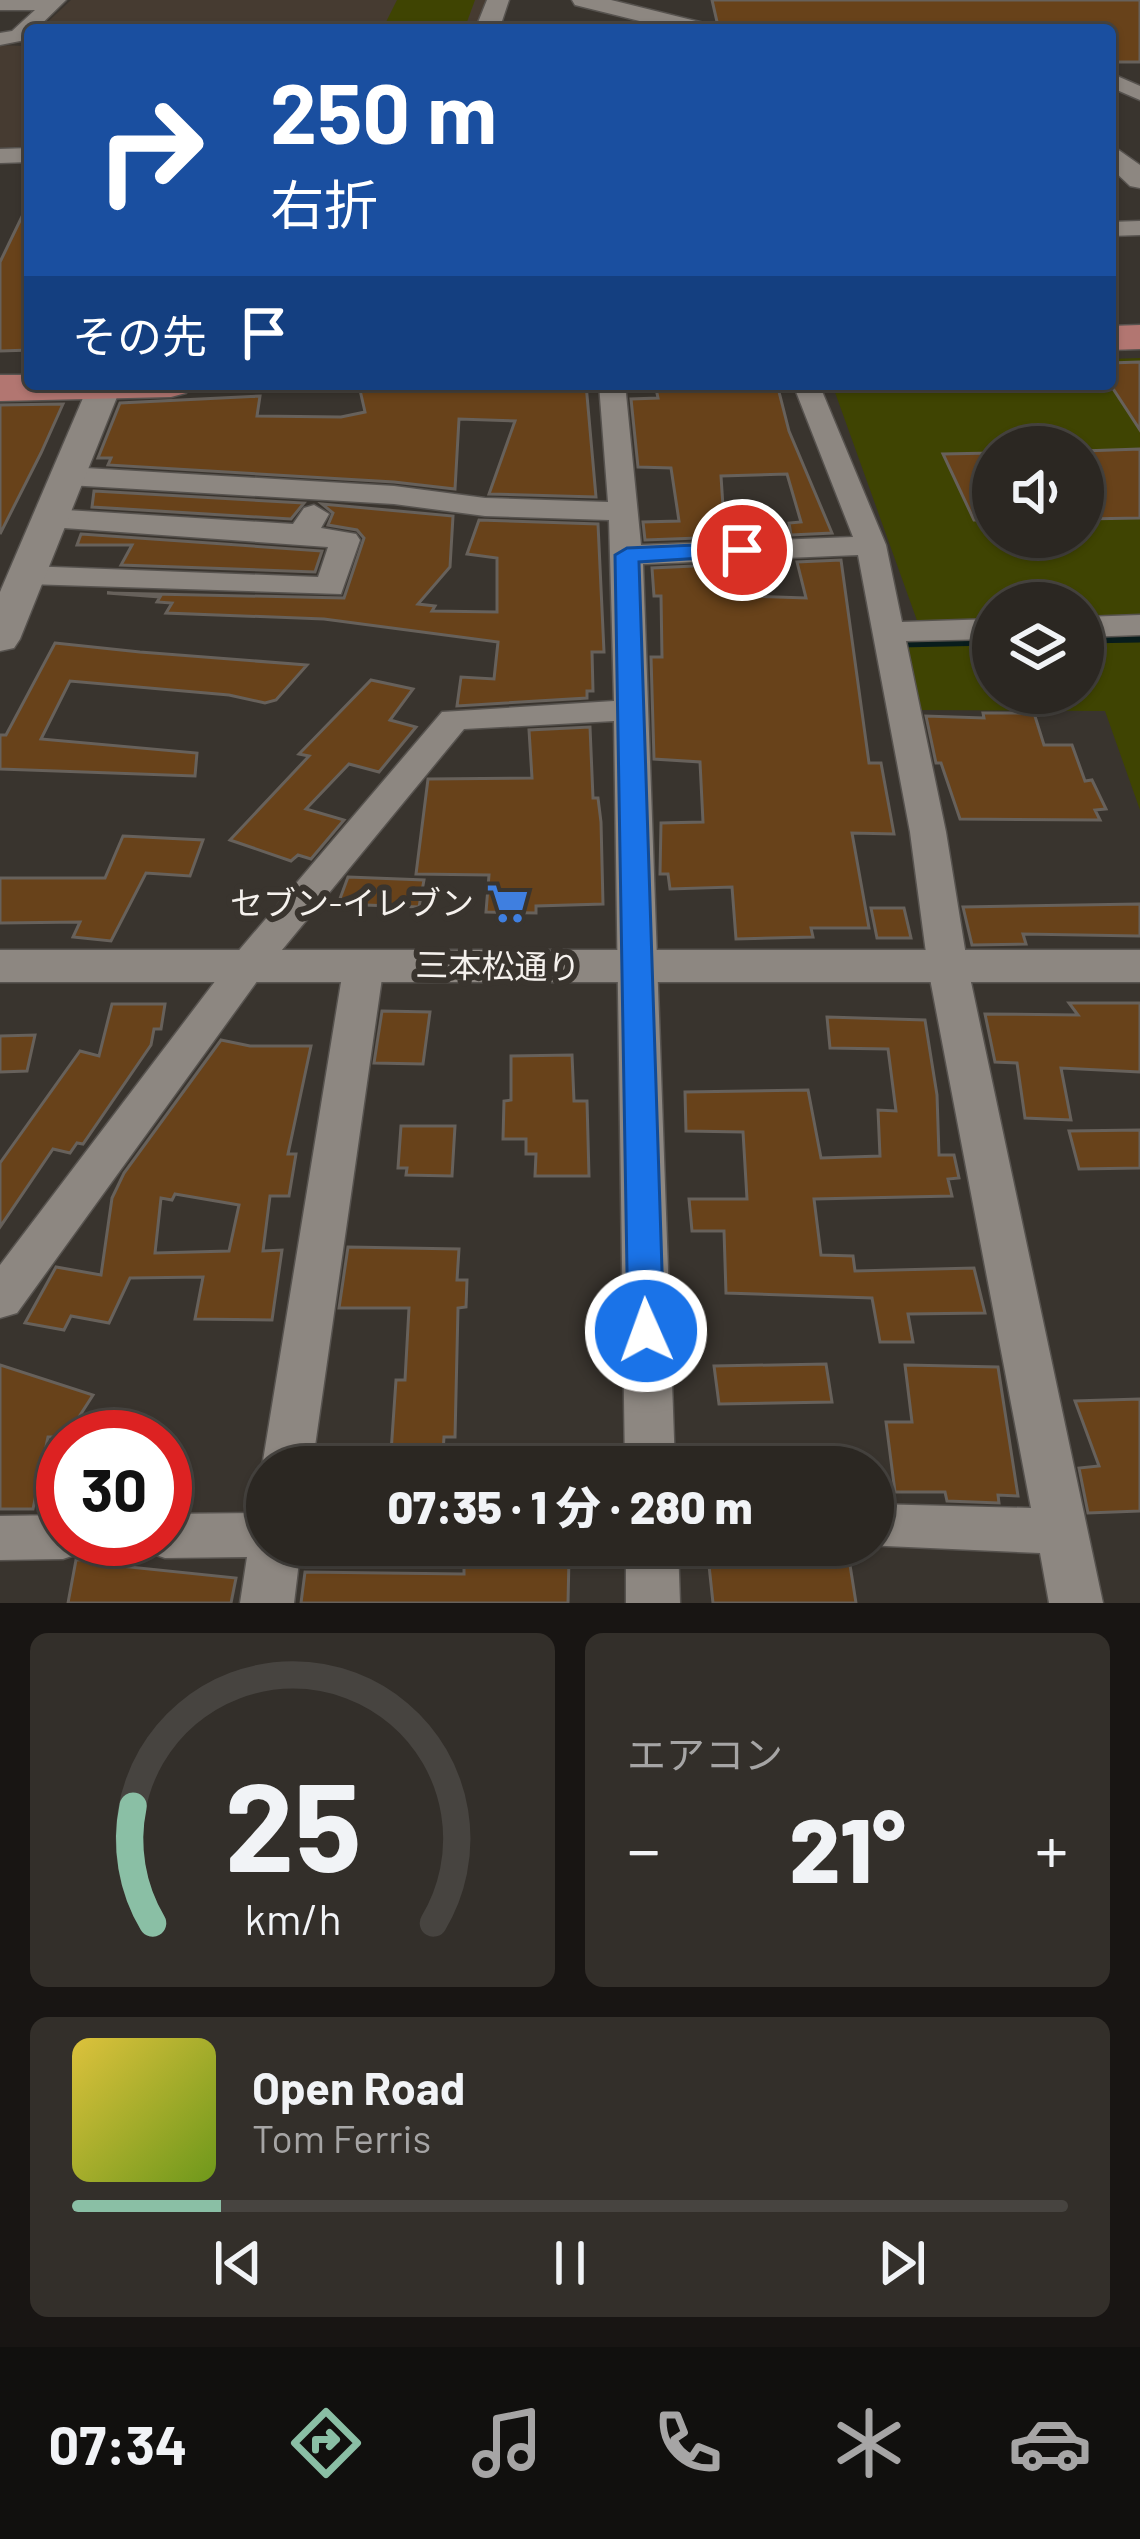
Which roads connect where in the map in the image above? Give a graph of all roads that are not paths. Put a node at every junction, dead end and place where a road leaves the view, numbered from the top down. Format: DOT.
graph roads {
  1 [pos="583,0"];
  2 [pos="55,3"];
  3 [pos="0,4"];
  4 [pos="31,24"];
  5 [pos="680,24"];
  6 [pos="103,390"];
  7 [pos="612,390"];
  8 [pos="809,390"];
  9 [pos="68,476"];
  10 [pos="328,490"];
  11 [pos="621,511"];
  12 [pos="50,518"];
  13 [pos="302,534"];
  14 [pos="871,544"];
  15 [pos="627,555"];
  16 [pos="27,575"];
  17 [pos="1140,626"];
  18 [pos="1104,627"];
  19 [pos="2,630"];
  20 [pos="972,630"];
  21 [pos="886,632"];
  22 [pos="628,710"];
  23 [pos="249,964"];
  24 [pos="364,964"];
  25 [pos="0,966"];
  26 [pos="1140,966"];
  27 [pos="636,967"];
  28 [pos="948,968"];
  29 [pos="0,1300"];
  30 [pos="289,1446"];
  31 [pos="649,1446"];
  32 [pos="894,1527"];
  33 [pos="1061,1531"];
  34 [pos="246,1535"];
  35 [pos="192,1536"];
  36 [pos="36,1537"];
  37 [pos="0,1538"];
  38 [pos="272,1566"];
  39 [pos="652,1566"];
  40 [pos="267,1603"];
  41 [pos="653,1603"];
  42 [pos="1076,1603"];
  1 -- 5 [label="street"];
  2 -- 3 [label="street"];
  2 -- 4 [label="street"];
  6 -- 9 [label="street"];
  7 -- 11 [label="street"];
  8 -- 14 [label="street"];
  9 -- 10 [label="street"];
  9 -- 12 [label="street"];
  10 -- 11 [label="street"];
  10 -- 13 [label="street"];
  11 -- 15 [label="street"];
  12 -- 13 [label="street"];
  12 -- 16 [label="street"];
  13 -- 16 [label="street"];
  14 -- 15 [label="street"];
  14 -- 21 [label="street"];
  15 -- 22 [label="street"];
  16 -- 19 [label="street"];
  17 -- 18 [label="street"];
  20 -- 21 [label="street"];
  21 -- 28 [label="street"];
  22 -- 23 [label="street"];
  22 -- 27 [label="street"];
  23 -- 24 [label="street, 三本松通り"];
  23 -- 25 [label="street, 三本松通り"];
  23 -- 29 [label="street"];
  24 -- 27 [label="street, 三本松通り"];
  24 -- 30 [label="street"];
  26 -- 28 [label="street, 三本松通り"];
  27 -- 28 [label="street, 三本松通り"];
  27 -- 31 [label="street"];
  28 -- 33 [label="street"];
  32 -- 33 [label="street"];
  33 -- 42 [label="street"];
  34 -- 35 [label="street"];
  36 -- 37 [label="street"];
  38 -- 40 [label="street"];
  39 -- 41 [label="street"];
}
